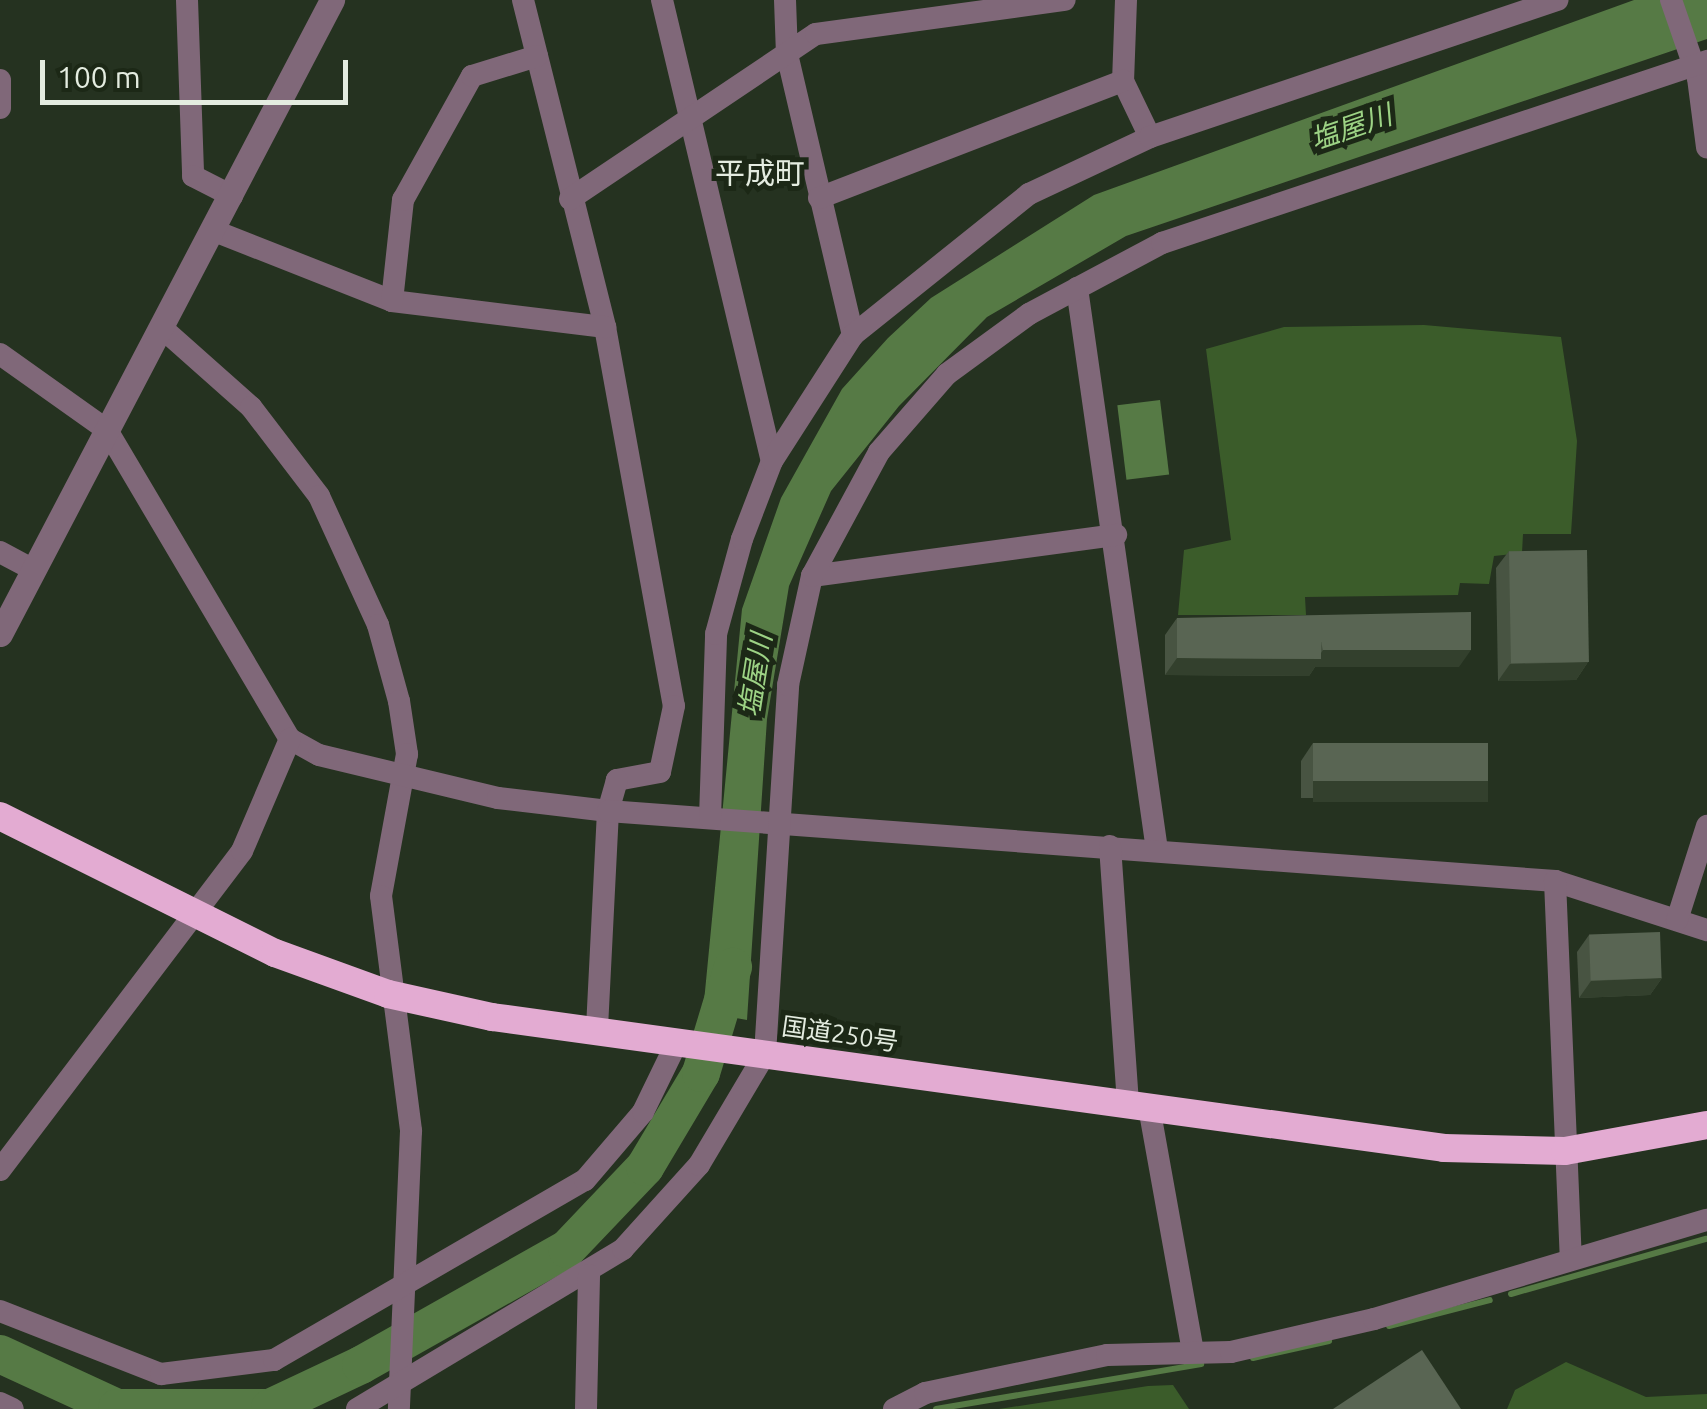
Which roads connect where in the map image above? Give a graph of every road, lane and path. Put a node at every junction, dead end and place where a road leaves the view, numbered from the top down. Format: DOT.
graph roads {
  1 [pos="187,0"];
  2 [pos="332,0"];
  3 [pos="523,0"];
  4 [pos="662,0"];
  5 [pos="785,0"];
  6 [pos="1065,0"];
  7 [pos="1126,0"];
  8 [pos="1558,0"];
  9 [pos="1672,0"];
  10 [pos="1017,3"];
  11 [pos="913,9"];
  12 [pos="787,54"];
  13 [pos="538,56"];
  14 [pos="1699,64"];
  15 [pos="0,80"];
  16 [pos="1123,81"];
  17 [pos="0,108"];
  18 [pos="694,121"];
  19 [pos="1150,137"];
  20 [pos="1707,147"];
  21 [pos="232,196"];
  22 [pos="570,198"];
  23 [pos="819,198"];
  24 [pos="212,230"];
  25 [pos="1078,288"];
  26 [pos="392,300"];
  27 [pos="606,327"];
  28 [pos="162,328"];
  29 [pos="853,335"];
  30 [pos="0,354"];
  31 [pos="107,430"];
  32 [pos="772,462"];
  33 [pos="1116,535"];
  34 [pos="0,552"];
  35 [pos="34,570"];
  36 [pos="812,576"];
  37 [pos="0,634"];
  38 [pos="290,739"];
  39 [pos="404,776"];
  40 [pos="608,811"];
  41 [pos="0,816"];
  42 [pos="710,818"];
  43 [pos="786,820"];
  44 [pos="1707,826"];
  45 [pos="1110,846"];
  46 [pos="1157,850"];
  47 [pos="1555,881"];
  48 [pos="196,916"];
  49 [pos="1677,920"];
  50 [pos="1707,930"];
  51 [pos="388,994"];
  52 [pos="597,1031"];
  53 [pos="677,1042"];
  54 [pos="765,1054"];
  55 [pos="1139,1106"];
  56 [pos="1707,1124"];
  57 [pos="1565,1151"];
  58 [pos="0,1170"];
  59 [pos="1707,1220"];
  60 [pos="1571,1260"];
  61 [pos="589,1274"];
  62 [pos="398,1294"];
  63 [pos="0,1310"];
  64 [pos="1192,1346"];
  65 [pos="397,1385"];
  66 [pos="0,1403"];
  67 [pos="12,1409"];
  68 [pos="358,1409"];
  69 [pos="399,1409"];
  70 [pos="586,1409"];
  71 [pos="894,1409"];
  1 -- 21 [label="street"];
  2 -- 21 [label="street"];
  3 -- 13 [label="street"];
  4 -- 18 [label="street"];
  5 -- 12 [label="street"];
  6 -- 10 [label="street"];
  7 -- 16 [label="street"];
  8 -- 19 [label="street"];
  9 -- 14 [label="street"];
  10 -- 11 [label="street"];
  11 -- 12 [label="street"];
  12 -- 18 [label="street"];
  12 -- 23 [label="street"];
  13 -- 22 [label="street"];
  13 -- 26 [label="street"];
  14 -- 20 [label="street"];
  14 -- 25 [label="street"];
  15 -- 17 [label="street"];
  16 -- 19 [label="street"];
  16 -- 23 [label="street"];
  18 -- 22 [label="street"];
  18 -- 32 [label="street"];
  19 -- 29 [label="street"];
  21 -- 24 [label="street"];
  22 -- 27 [label="street"];
  23 -- 29 [label="street"];
  24 -- 26 [label="street"];
  24 -- 28 [label="street"];
  25 -- 33 [label="street"];
  25 -- 36 [label="street"];
  26 -- 27 [label="street"];
  27 -- 40 [label="street"];
  28 -- 31 [label="street"];
  28 -- 39 [label="street"];
  29 -- 32 [label="street"];
  30 -- 31 [label="street"];
  31 -- 35 [label="street"];
  31 -- 38 [label="street"];
  32 -- 42 [label="street"];
  33 -- 36 [label="street"];
  33 -- 46 [label="street"];
  34 -- 35 [label="street"];
  35 -- 37 [label="street"];
  36 -- 43 [label="street"];
  38 -- 39 [label="street"];
  38 -- 48 [label="street"];
  39 -- 40 [label="street"];
  39 -- 51 [label="street"];
  40 -- 42 [label="street"];
  40 -- 52 [label="street"];
  41 -- 48 [label="highway, 国道250号"];
  42 -- 43 [label="street"];
  43 -- 45 [label="street"];
  43 -- 54 [label="street"];
  44 -- 49 [label="street"];
  45 -- 46 [label="street"];
  45 -- 55 [label="street"];
  46 -- 47 [label="street"];
  47 -- 49 [label="street"];
  47 -- 57 [label="street"];
  48 -- 51 [label="highway, 国道250号"];
  48 -- 58 [label="street"];
  49 -- 50 [label="street"];
  51 -- 52 [label="highway, 国道250号"];
  51 -- 62 [label="street"];
  52 -- 53 [label="highway, 国道250号"];
  53 -- 54 [label="highway, 国道250号"];
  53 -- 62 [label="street"];
  54 -- 55 [label="highway, 国道250号"];
  54 -- 61 [label="street"];
  55 -- 57 [label="highway, 国道250号"];
  55 -- 64 [label="street"];
  56 -- 57 [label="highway, 国道250号"];
  57 -- 60 [label="street"];
  59 -- 60 [label="street"];
  60 -- 64 [label="street"];
  61 -- 65 [label="street"];
  61 -- 70 [label="street"];
  62 -- 63 [label="street"];
  62 -- 65 [label="street"];
  64 -- 71 [label="street"];
  65 -- 68 [label="street"];
  65 -- 69 [label="street"];
  66 -- 67 [label="street"];
}
